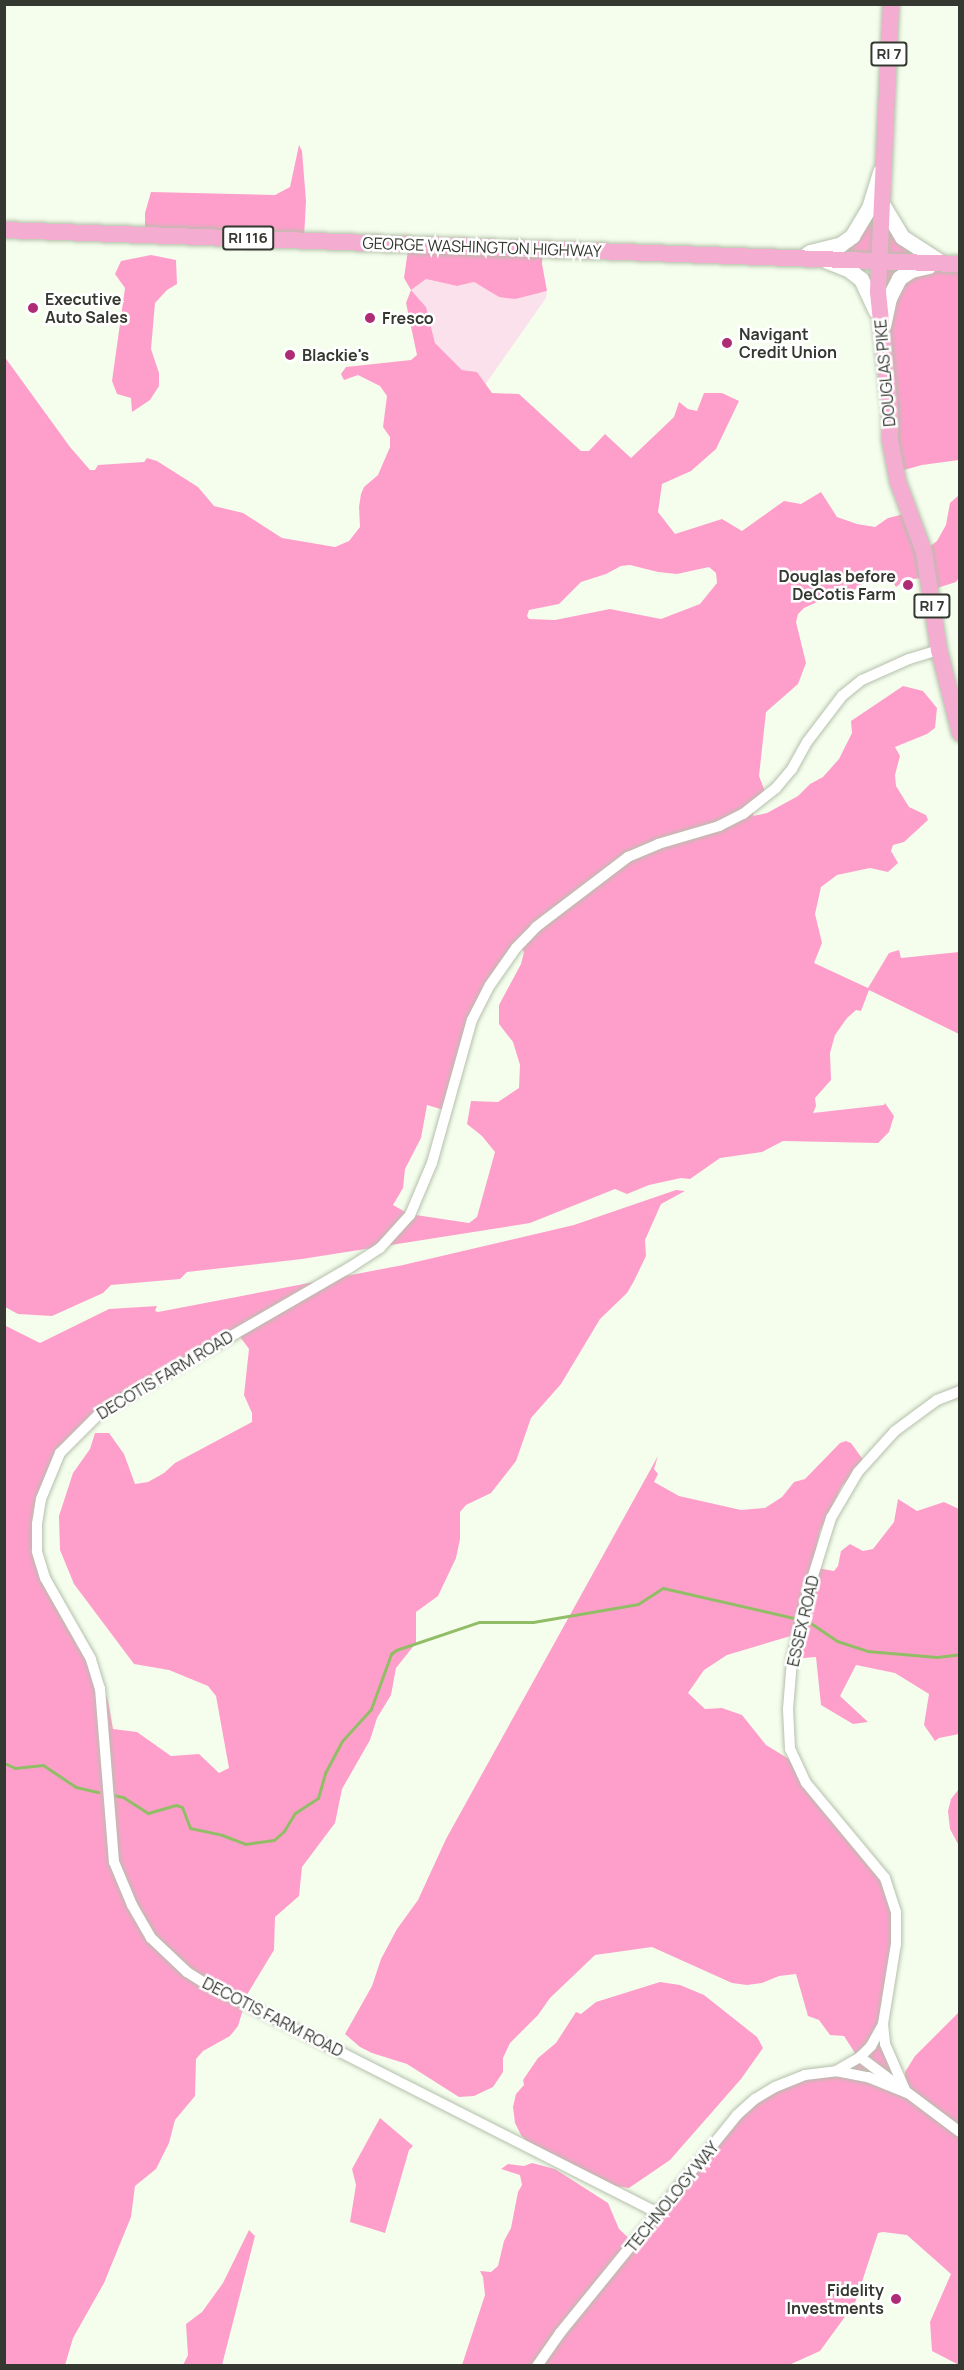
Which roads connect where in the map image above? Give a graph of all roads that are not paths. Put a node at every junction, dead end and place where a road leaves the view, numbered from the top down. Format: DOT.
graph roads {
  1 [pos="891,4"];
  2 [pos="882,165"];
  3 [pos="881,202"];
  4 [pos="4,230"];
  5 [pos="802,258"];
  6 [pos="879,261"];
  7 [pos="942,263"];
  8 [pos="960,264"];
  9 [pos="881,332"];
  10 [pos="939,650"];
  11 [pos="960,733"];
  12 [pos="960,1391"];
  13 [pos="883,2024"];
  14 [pos="860,2057"];
  15 [pos="836,2071"];
  16 [pos="907,2093"];
  17 [pos="960,2132"];
  18 [pos="658,2213"];
  19 [pos="537,2366"];
  1 -- 2 [label="main road, DOUGLAS PIKE / RI 7"];
  2 -- 3 [label="main road, DOUGLAS PIKE / RI 7"];
  2 -- 5 [label="main road"];
  3 -- 6 [label="main road, DOUGLAS PIKE / RI 7"];
  3 -- 7 [label="main road"];
  4 -- 5 [label="main road, GEORGE WASHINGTON HIGHWAY / RI 116"];
  5 -- 6 [label="main road, GEORGE WASHINGTON HIGHWAY / RI 116"];
  5 -- 9 [label="main road"];
  6 -- 7 [label="main road, GEORGE WASHINGTON HIGHWAY / RI 116"];
  6 -- 9 [label="main road, DOUGLAS PIKE / RI 7"];
  7 -- 8 [label="main road, GEORGE WASHINGTON HIGHWAY / RI 116"];
  7 -- 9 [label="main road"];
  9 -- 10 [label="main road, DOUGLAS PIKE / RI 7"];
  10 -- 11 [label="main road, DOUGLAS PIKE / RI 7"];
  10 -- 18 [label="street, DECOTIS FARM ROAD"];
  12 -- 13 [label="street, ESSEX ROAD"];
  13 -- 14 [label="street, ESSEX ROAD"];
  13 -- 16 [label="street"];
  14 -- 15 [label="street, ESSEX ROAD"];
  14 -- 16 [label="street"];
  15 -- 16 [label="street"];
  15 -- 18 [label="street, TECHNOLOGY WAY"];
  16 -- 17 [label="street"];
  18 -- 19 [label="street, TECHNOLOGY WAY"];
}
